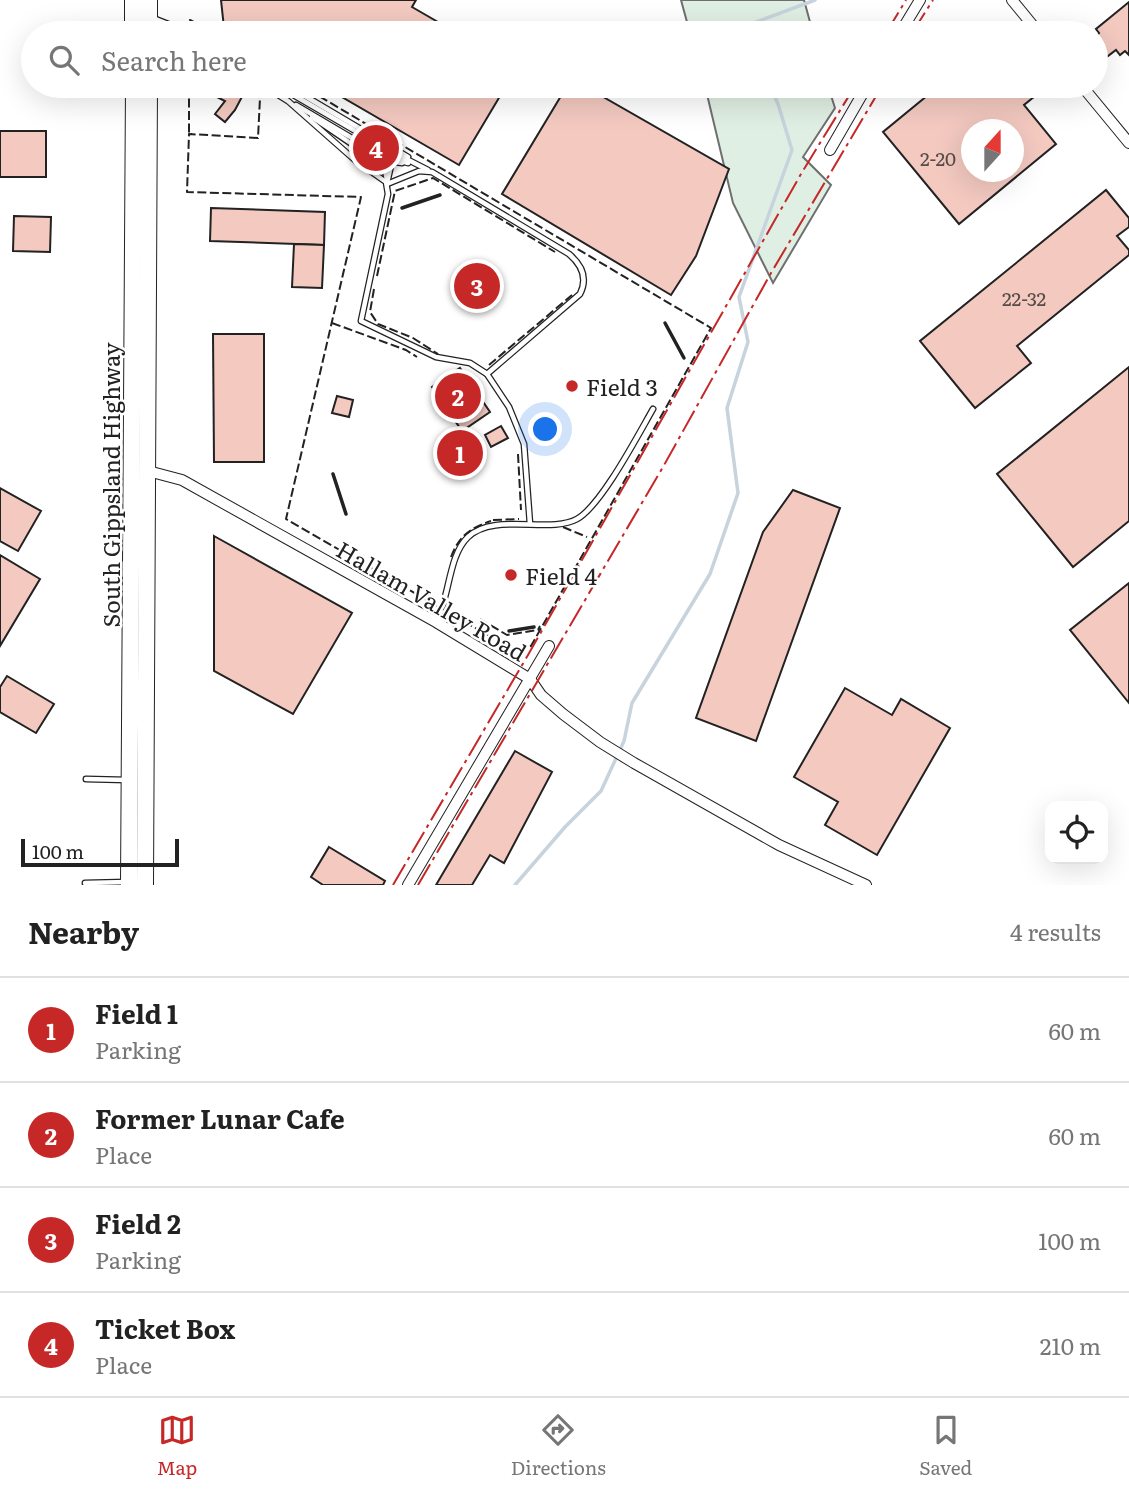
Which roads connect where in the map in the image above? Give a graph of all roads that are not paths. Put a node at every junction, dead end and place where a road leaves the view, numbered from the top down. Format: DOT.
graph roads {
  1 [pos="133,0"];
  2 [pos="920,0"];
  3 [pos="1012,0"];
  4 [pos="142,20"];
  5 [pos="165,21"];
  6 [pos="907,21"];
  7 [pos="1029,21"];
  8 [pos="135,98"];
  9 [pos="148,98"];
  10 [pos="283,98"];
  11 [pos="300,98"];
  12 [pos="308,98"];
  13 [pos="860,98"];
  14 [pos="1092,98"];
  15 [pos="288,101"];
  16 [pos="1129,143"];
  17 [pos="384,145"];
  18 [pos="830,150"];
  19 [pos="390,151"];
  20 [pos="377,157"];
  21 [pos="390,161"];
  22 [pos="432,172"];
  23 [pos="387,184"];
  24 [pos="142,211"];
  25 [pos="487,374"];
  26 [pos="653,409"];
  27 [pos="138,476"];
  28 [pos="530,524"];
  29 [pos="436,622"];
  30 [pos="549,646"];
  31 [pos="530,679"];
  32 [pos="86,779"];
  33 [pos="138,781"];
  34 [pos="85,883"];
  35 [pos="137,884"];
  36 [pos="408,885"];
  37 [pos="866,885"];
  1 -- 4 [label="highway"];
  2 -- 6 [label="street"];
  3 -- 7 [label="street"];
  4 -- 5 [label="lane"];
  8 -- 24 [label="highway, South Gippsland Highway"];
  9 -- 24 [label="highway, South Gippsland Highway"];
  10 -- 15 [label="lane"];
  11 -- 17 [label="lane"];
  12 -- 17 [label="lane"];
  13 -- 18 [label="street"];
  14 -- 16 [label="street"];
  15 -- 20 [label="lane"];
  15 -- 23 [label="lane"];
  17 -- 19 [label="lane"];
  17 -- 21 [label="lane"];
  17 -- 22 [label="lane"];
  19 -- 21 [label="lane"];
  19 -- 22 [label="lane"];
  20 -- 21 [label="lane"];
  20 -- 23 [label="lane"];
  21 -- 22 [label="lane"];
  21 -- 23 [label="lane"];
  22 -- 23 [label="lane"];
  22 -- 25 [label="lane"];
  23 -- 25 [label="lane"];
  24 -- 27 [label="highway, South Gippsland Highway"];
  25 -- 28 [label="lane"];
  26 -- 28 [label="lane"];
  27 -- 29 [label="street, Hallam Valley Road"];
  27 -- 33 [label="highway, South Gippsland Highway"];
  28 -- 29 [label="lane"];
  29 -- 31 [label="street, Hallam Valley Road"];
  30 -- 31 [label="street"];
  31 -- 36 [label="street"];
  31 -- 37 [label="street, Hallam Valley Road"];
  32 -- 33 [label="lane"];
  33 -- 35 [label="highway, South Gippsland Highway"];
  34 -- 35 [label="lane"];
}
